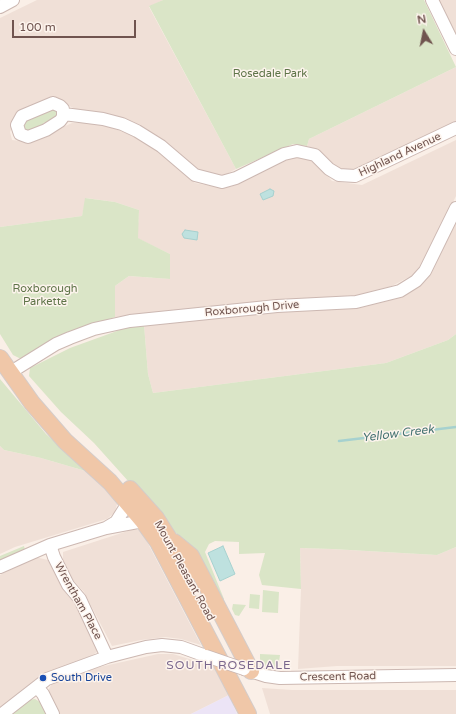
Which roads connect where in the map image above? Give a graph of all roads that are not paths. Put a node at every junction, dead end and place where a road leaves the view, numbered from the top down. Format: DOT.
graph roads {
  1 [pos="13,0"];
  2 [pos="432,0"];
  3 [pos="0,6"];
  4 [pos="456,49"];
  5 [pos="64,114"];
  6 [pos="456,128"];
  7 [pos="456,208"];
  8 [pos="0,358"];
  9 [pos="13,375"];
  10 [pos="128,503"];
  11 [pos="143,521"];
  12 [pos="106,528"];
  13 [pos="168,537"];
  14 [pos="50,545"];
  15 [pos="0,567"];
  16 [pos="107,657"];
  17 [pos="248,670"];
  18 [pos="456,675"];
  19 [pos="37,687"];
  20 [pos="2,714"];
  21 [pos="53,714"];
  22 [pos="248,714"];
  23 [pos="258,714"];
  1 -- 3 [label="street"];
  2 -- 4 [label="street"];
  5 -- 6 [label="street, Highland Avenue"];
  7 -- 9 [label="street, Roxborough Drive"];
  8 -- 9 [label="main road, Mount Pleasant Road"];
  9 -- 10 [label="main road, Mount Pleasant Road"];
  9 -- 13 [label="main road, Mount Pleasant Road"];
  10 -- 11 [label="main road, Mount Pleasant Road"];
  10 -- 12 [label="street"];
  11 -- 12 [label="street"];
  11 -- 22 [label="main road, Mount Pleasant Road"];
  12 -- 14 [label="street"];
  13 -- 17 [label="main road"];
  13 -- 23 [label="main road, Mount Pleasant Road"];
  14 -- 15 [label="street"];
  14 -- 16 [label="street, Wrentham Place"];
  16 -- 17 [label="street, Crescent Road, bridge"];
  16 -- 19 [label="street, Crescent Road"];
  17 -- 18 [label="street, Crescent Road"];
  19 -- 20 [label="street, Crescent Road"];
  19 -- 21 [label="street"];
}
